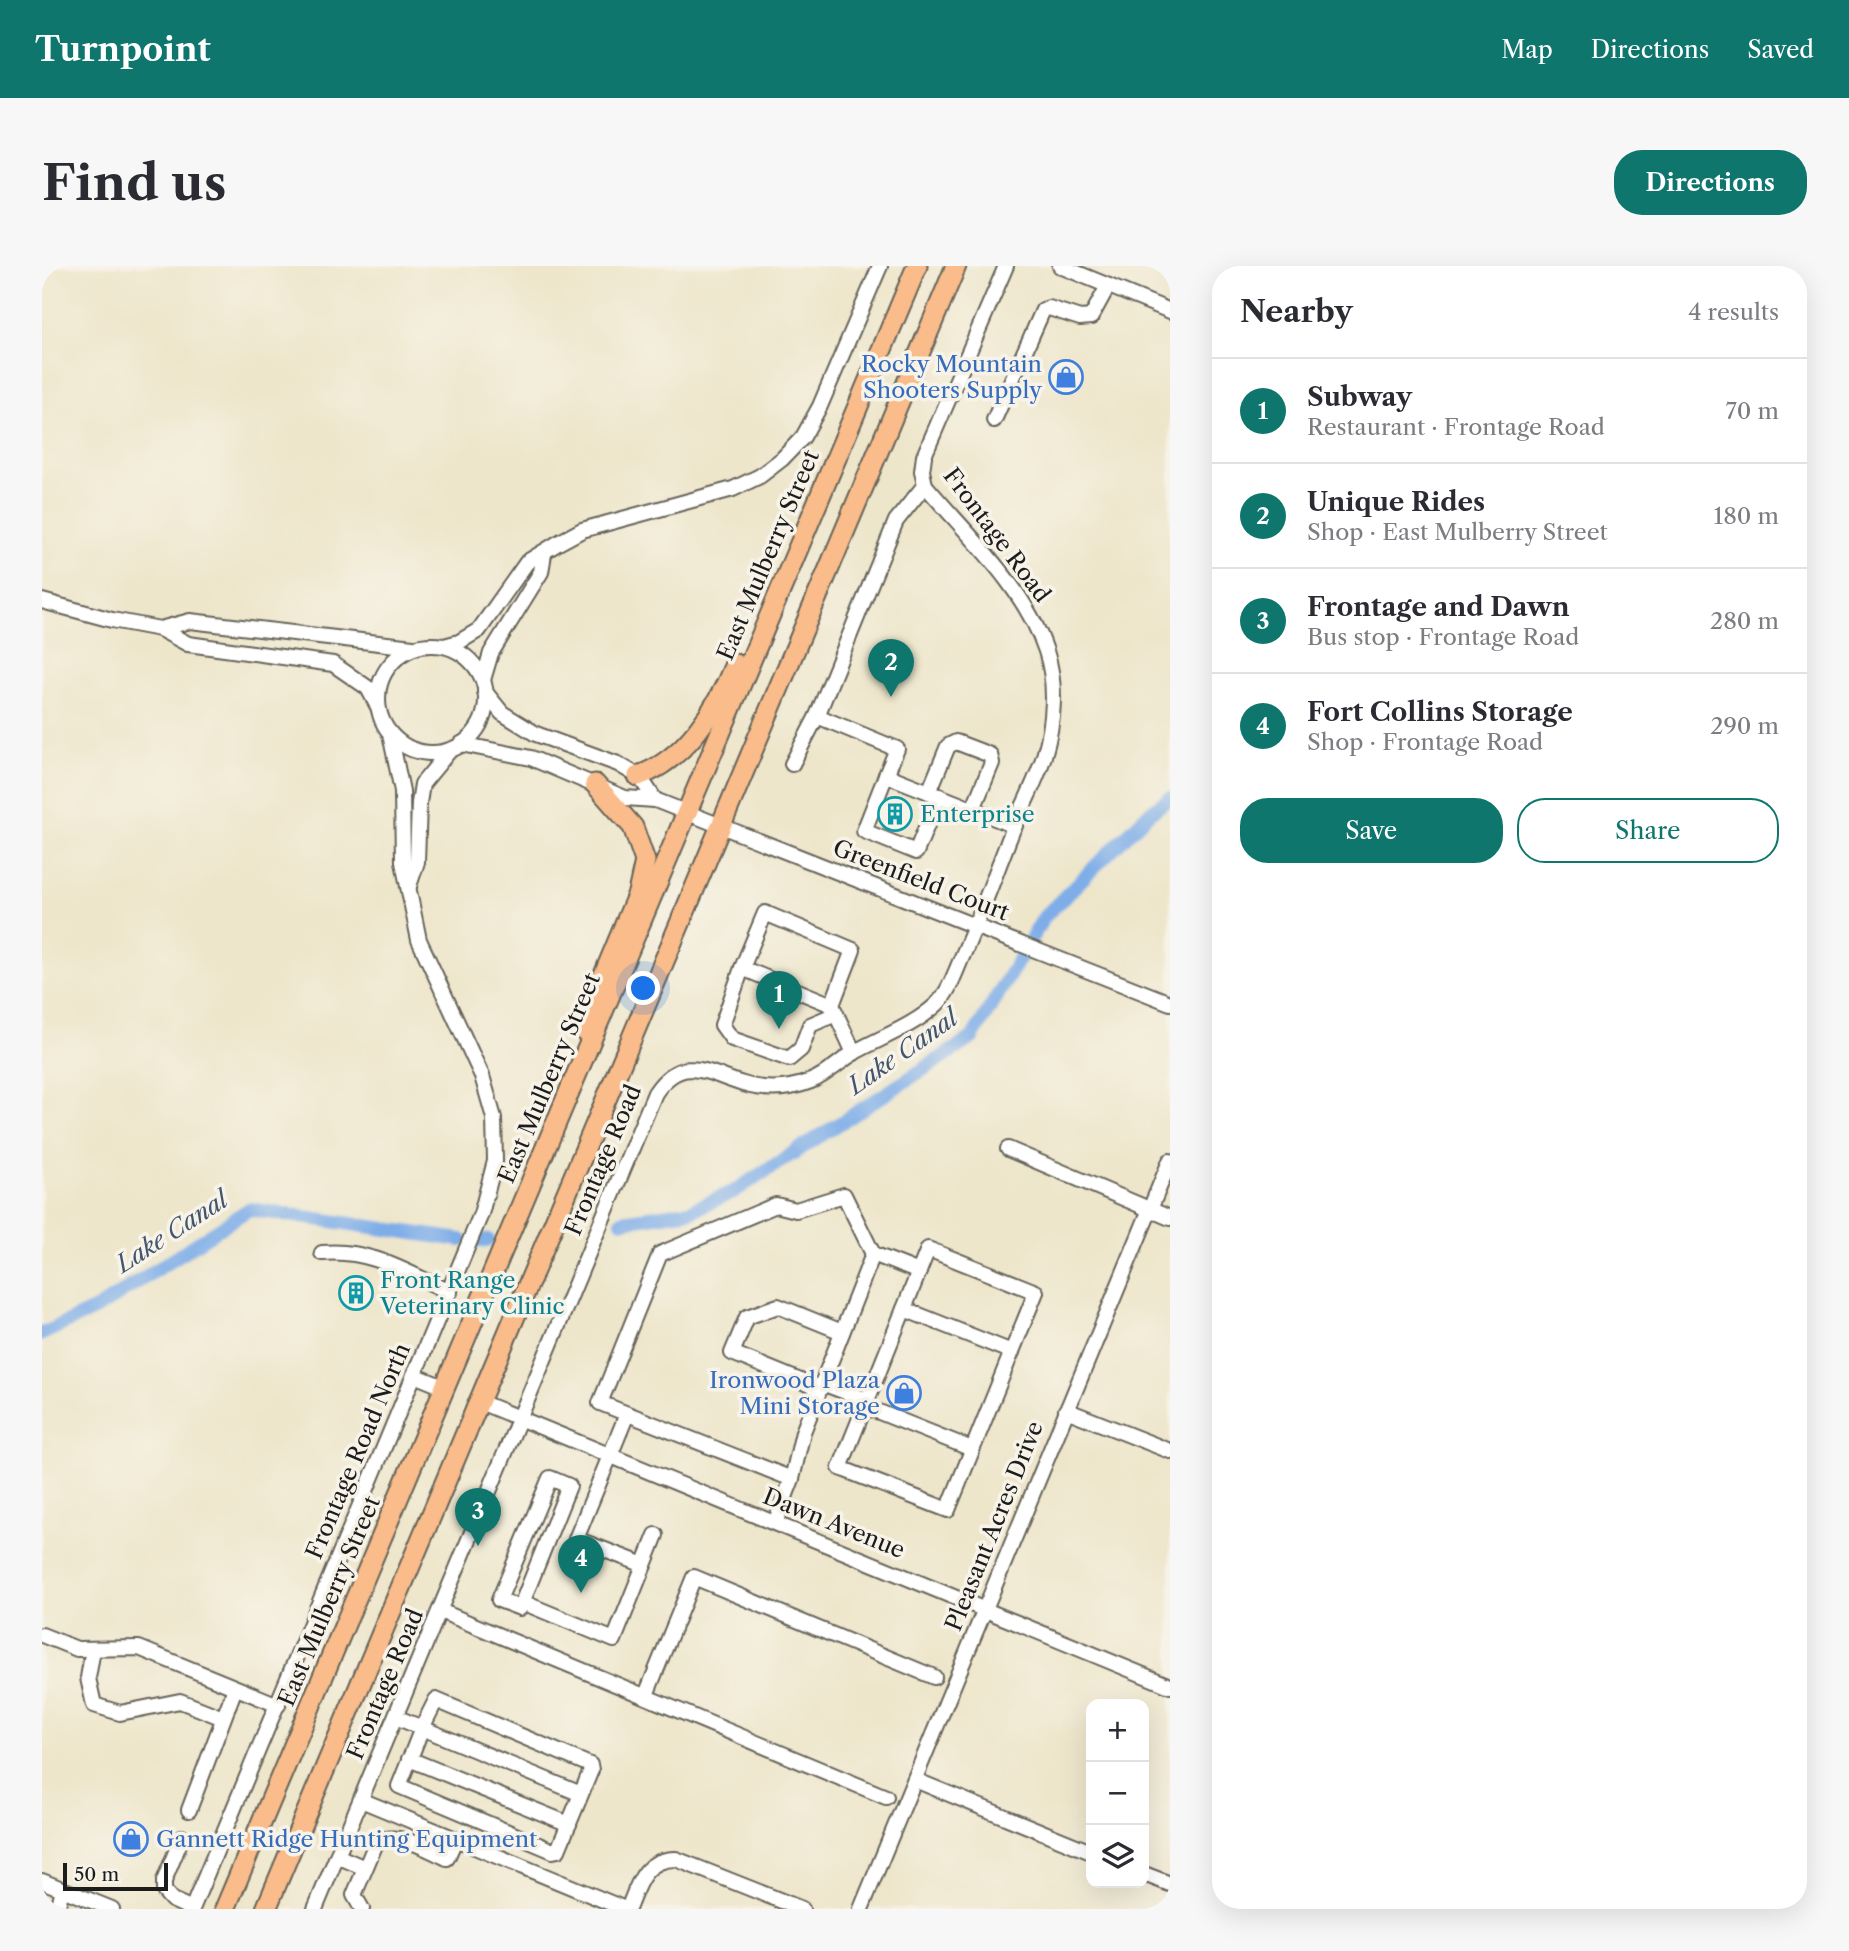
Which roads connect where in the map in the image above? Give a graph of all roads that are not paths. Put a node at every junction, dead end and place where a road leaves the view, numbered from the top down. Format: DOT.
graph roads {
  1 [pos="880,266"];
  2 [pos="917,266"];
  3 [pos="956,266"];
  4 [pos="1006,266"];
  5 [pos="1060,266"];
  6 [pos="1108,286"];
  7 [pos="1170,311"];
  8 [pos="994,420"];
  9 [pos="925,485"];
  10 [pos="799,546"];
  11 [pos="544,554"];
  12 [pos="42,601"];
  13 [pos="160,629"];
  14 [pos="444,646"];
  15 [pos="414,648"];
  16 [pos="484,686"];
  17 [pos="378,707"];
  18 [pos="817,716"];
  19 [pos="390,734"];
  20 [pos="456,747"];
  21 [pos="792,764"];
  22 [pos="886,775"];
  23 [pos="638,776"];
  24 [pos="595,784"];
  25 [pos="934,794"];
  26 [pos="655,800"];
  27 [pos="973,809"];
  28 [pos="687,812"];
  29 [pos="721,826"];
  30 [pos="1015,826"];
  31 [pos="409,887"];
  32 [pos="976,926"];
  33 [pos="742,968"];
  34 [pos="1170,1003"];
  35 [pos="834,1009"];
  36 [pos="854,1053"];
  37 [pos="581,1067"];
  38 [pos="1008,1149"];
  39 [pos="1170,1161"];
  40 [pos="1149,1210"];
  41 [pos="1170,1218"];
  42 [pos="322,1253"];
  43 [pos="873,1254"];
  44 [pos="919,1272"];
  45 [pos="450,1292"];
  46 [pos="904,1309"];
  47 [pos="842,1332"];
  48 [pos="1012,1352"];
  49 [pos="414,1375"];
  50 [pos="821,1386"];
  51 [pos="446,1388"];
  52 [pos="480,1402"];
  53 [pos="866,1403"];
  54 [pos="1066,1410"];
  55 [pos="627,1414"];
  56 [pos="519,1418"];
  57 [pos="972,1450"];
  58 [pos="1170,1451"];
  59 [pos="611,1456"];
  60 [pos="792,1479"];
  61 [pos="775,1523"];
  62 [pos="656,1535"];
  63 [pos="644,1565"];
  64 [pos="522,1602"];
  65 [pos="984,1609"];
  66 [pos="440,1611"];
  67 [pos="42,1635"];
  68 [pos="93,1649"];
  69 [pos="934,1677"];
  70 [pos="1170,1686"];
  71 [pos="235,1688"];
  72 [pos="646,1695"];
  73 [pos="278,1705"];
  74 [pos="396,1717"];
  75 [pos="223,1718"];
  76 [pos="422,1728"];
  77 [pos="408,1759"];
  78 [pos="915,1780"];
  79 [pos="581,1794"];
  80 [pos="886,1797"];
  81 [pos="360,1801"];
  82 [pos="189,1810"];
  83 [pos="569,1824"];
  84 [pos="182,1837"];
  85 [pos="455,1840"];
  86 [pos="1086,1850"];
  87 [pos="337,1856"];
  88 [pos="365,1868"];
  89 [pos="1149,1876"];
  90 [pos="42,1881"];
  91 [pos="1170,1884"];
  92 [pos="62,1889"];
  93 [pos="57,1909"];
  94 [pos="112,1909"];
  95 [pos="192,1909"];
  96 [pos="225,1909"];
  97 [pos="266,1909"];
  98 [pos="314,1909"];
  99 [pos="362,1909"];
  100 [pos="626,1909"];
  101 [pos="802,1909"];
  102 [pos="861,1909"];
  1 -- 11 [label="street"];
  2 -- 10 [label="highway, East Mulberry Street"];
  3 -- 29 [label="highway"];
  4 -- 9 [label="street, Frontage Road"];
  5 -- 6 [label="street"];
  6 -- 7 [label="street"];
  6 -- 8 [label="street"];
  9 -- 18 [label="street"];
  9 -- 30 [label="street, Frontage Road"];
  10 -- 23 [label="highway"];
  10 -- 28 [label="highway, East Mulberry Street"];
  11 -- 14 [label="street"];
  11 -- 16 [label="street"];
  12 -- 13 [label="street"];
  13 -- 15 [label="street"];
  13 -- 17 [label="street"];
  14 -- 15 [label="street"];
  14 -- 16 [label="street"];
  15 -- 17 [label="street"];
  16 -- 20 [label="street"];
  16 -- 23 [label="street"];
  17 -- 19 [label="street"];
  18 -- 21 [label="street"];
  18 -- 22 [label="street"];
  19 -- 20 [label="street"];
  19 -- 31 [label="street, Frontage Road North"];
  20 -- 24 [label="street, Greenfield Court"];
  20 -- 31 [label="street"];
  22 -- 25 [label="street"];
  22 -- 25 [label="street"];
  23 -- 26 [label="street"];
  24 -- 26 [label="street, Greenfield Court"];
  24 -- 37 [label="highway"];
  25 -- 27 [label="street"];
  25 -- 27 [label="street"];
  26 -- 28 [label="street, Greenfield Court"];
  27 -- 30 [label="street"];
  28 -- 29 [label="street, Greenfield Court"];
  28 -- 37 [label="highway, East Mulberry Street"];
  29 -- 32 [label="street, Greenfield Court"];
  29 -- 52 [label="highway"];
  30 -- 32 [label="street, Frontage Road"];
  31 -- 45 [label="street, Frontage Road North"];
  32 -- 34 [label="street, Greenfield Court"];
  32 -- 36 [label="street, Frontage Road"];
  33 -- 35 [label="street"];
  33 -- 35 [label="street"];
  33 -- 35 [label="street"];
  35 -- 36 [label="street"];
  36 -- 56 [label="street, Frontage Road"];
  37 -- 51 [label="highway, East Mulberry Street"];
  38 -- 40 [label="street"];
  39 -- 40 [label="street, Pleasant Acres Drive"];
  40 -- 41 [label="street"];
  40 -- 54 [label="street, Pleasant Acres Drive"];
  42 -- 45 [label="street"];
  43 -- 44 [label="street"];
  43 -- 47 [label="street"];
  43 -- 55 [label="street"];
  44 -- 46 [label="street"];
  44 -- 48 [label="street"];
  45 -- 49 [label="street, Frontage Road North"];
  46 -- 48 [label="street"];
  46 -- 53 [label="street"];
  47 -- 50 [label="street"];
  47 -- 50 [label="street"];
  48 -- 57 [label="street"];
  49 -- 51 [label="street"];
  49 -- 73 [label="street, Frontage Road North"];
  50 -- 53 [label="street"];
  50 -- 60 [label="street"];
  51 -- 96 [label="highway, East Mulberry Street"];
  52 -- 56 [label="street, Dawn Avenue"];
  52 -- 97 [label="highway"];
  53 -- 57 [label="street"];
  53 -- 57 [label="street"];
  54 -- 58 [label="street"];
  54 -- 65 [label="street, Pleasant Acres Drive"];
  55 -- 59 [label="street"];
  55 -- 60 [label="street"];
  56 -- 59 [label="street, Dawn Avenue"];
  56 -- 66 [label="street, Frontage Road"];
  59 -- 61 [label="street, Dawn Avenue"];
  59 -- 63 [label="street"];
  60 -- 61 [label="street"];
  61 -- 65 [label="street, Dawn Avenue"];
  62 -- 63 [label="street"];
  63 -- 64 [label="street"];
  64 -- 64 [label="street"];
  65 -- 70 [label="street, Dawn Avenue"];
  65 -- 78 [label="street, Pleasant Acres Drive"];
  66 -- 72 [label="street"];
  66 -- 74 [label="street, Frontage Road"];
  67 -- 68 [label="street"];
  68 -- 71 [label="street"];
  68 -- 75 [label="street"];
  69 -- 72 [label="street"];
  71 -- 73 [label="street"];
  71 -- 75 [label="street"];
  72 -- 80 [label="street"];
  73 -- 95 [label="street, Frontage Road North"];
  74 -- 76 [label="street"];
  74 -- 81 [label="street, Frontage Road"];
  75 -- 82 [label="street"];
  76 -- 77 [label="street"];
  76 -- 79 [label="street"];
  76 -- 79 [label="street"];
  77 -- 83 [label="street"];
  77 -- 83 [label="street"];
  78 -- 86 [label="street"];
  78 -- 102 [label="street, Pleasant Acres Drive"];
  79 -- 83 [label="street"];
  81 -- 85 [label="street"];
  81 -- 87 [label="street, Frontage Road"];
  84 -- 95 [label="street"];
  85 -- 88 [label="street"];
  85 -- 100 [label="street"];
  87 -- 88 [label="street"];
  87 -- 98 [label="street, Frontage Road"];
  88 -- 99 [label="street"];
  89 -- 91 [label="street"];
  90 -- 92 [label="street"];
  92 -- 93 [label="street"];
  92 -- 94 [label="street"];
  100 -- 101 [label="street"];
}
